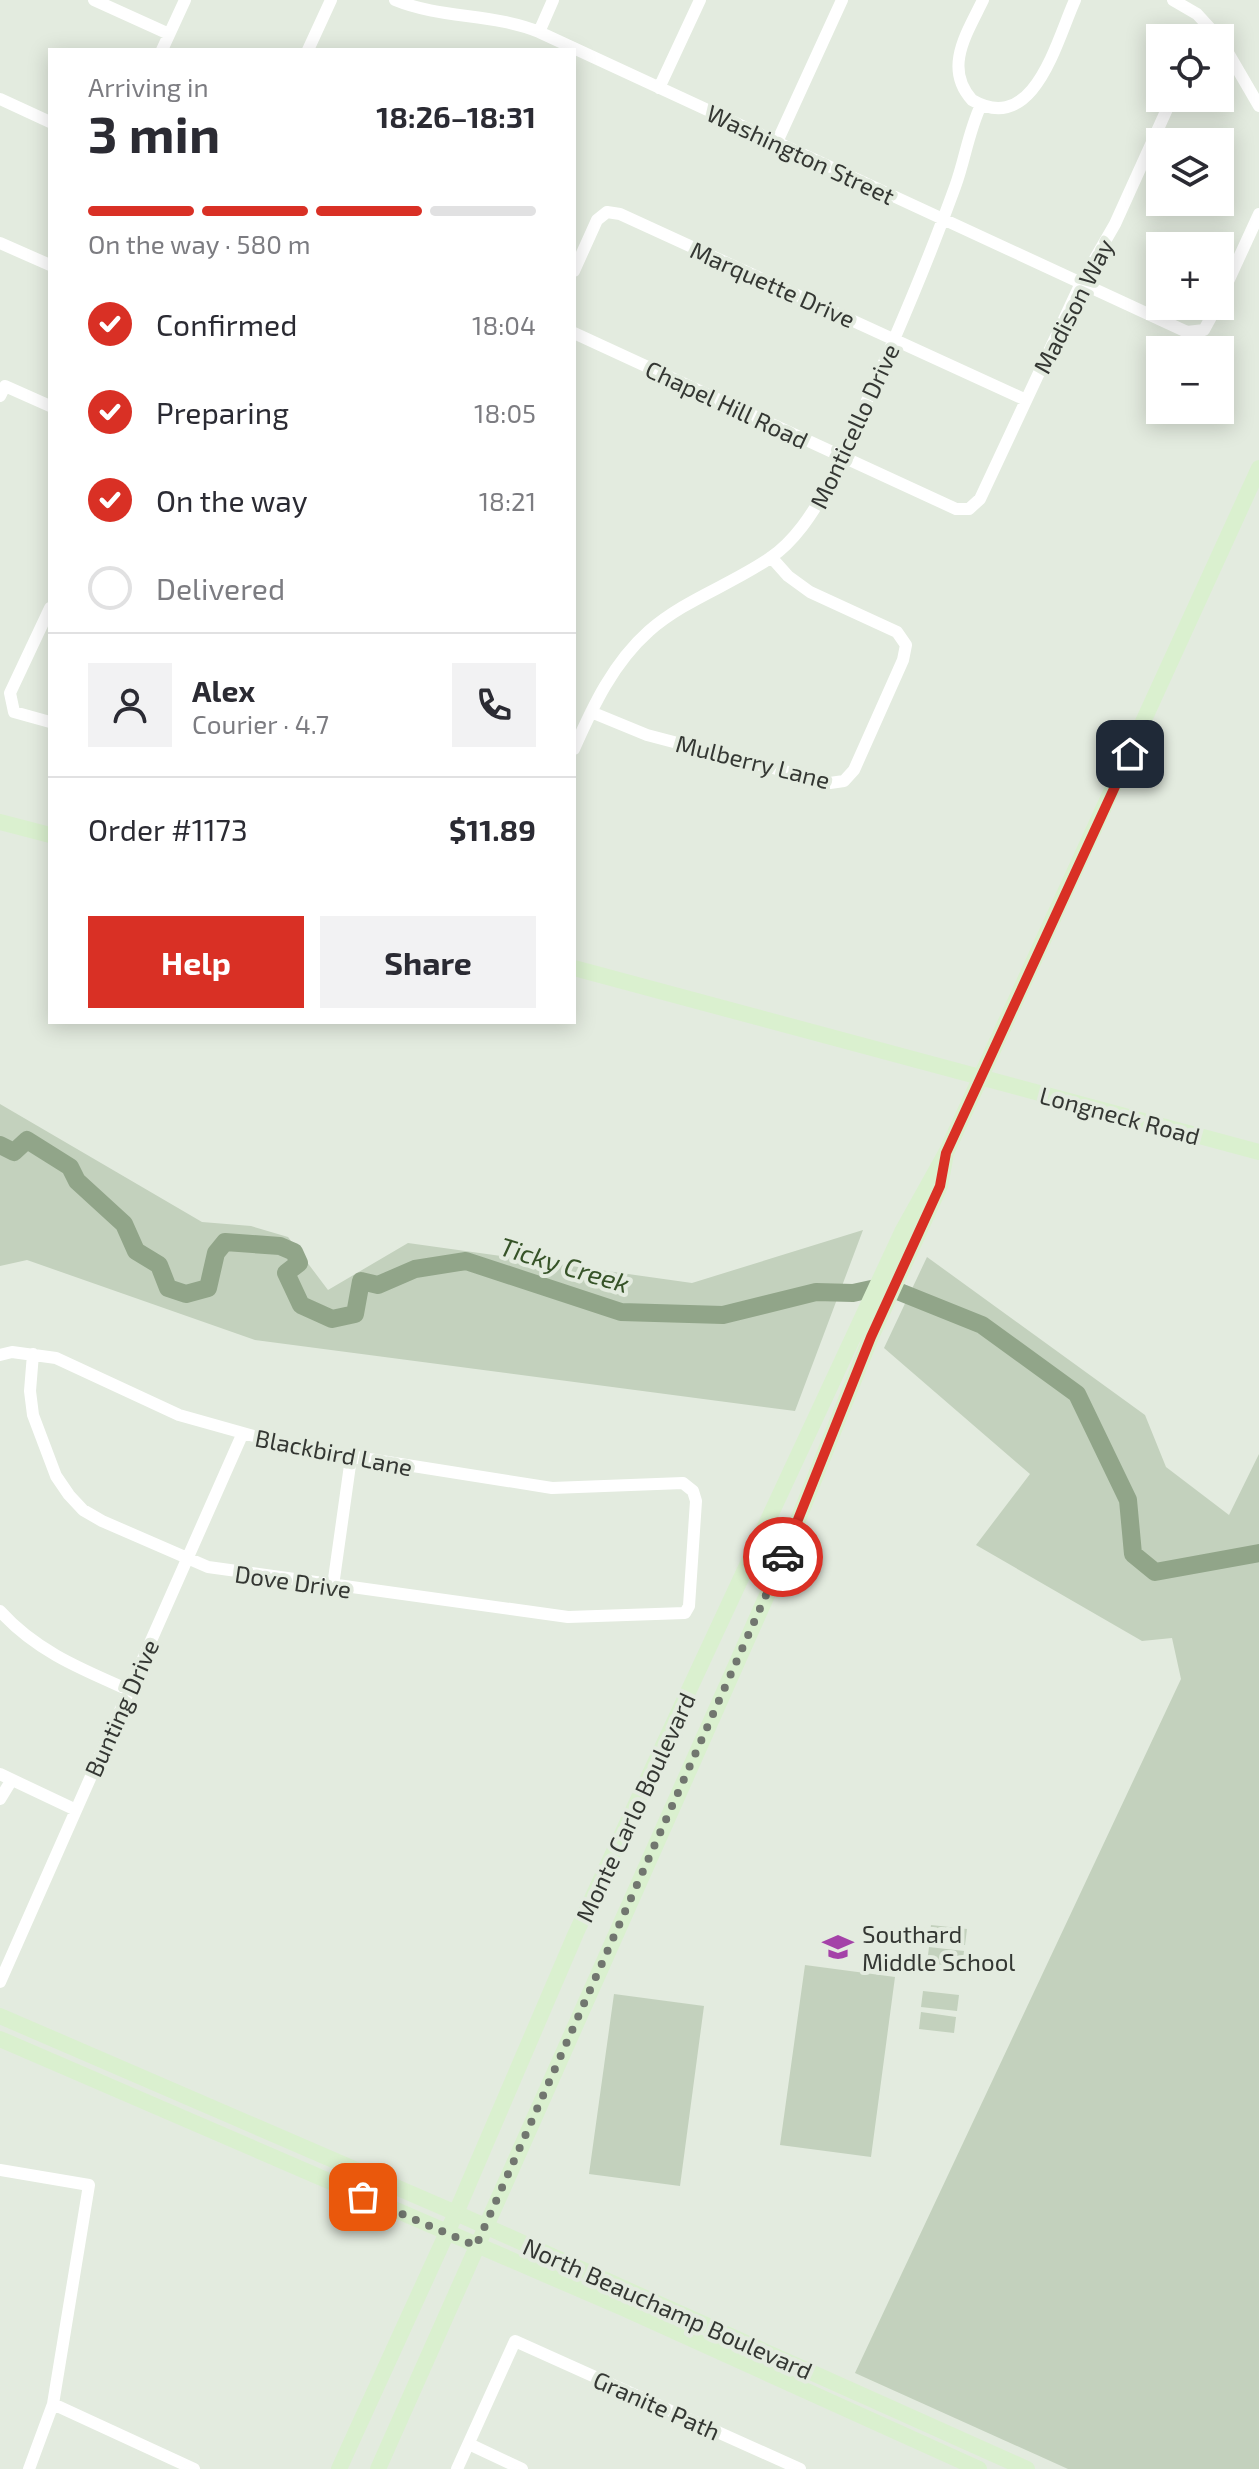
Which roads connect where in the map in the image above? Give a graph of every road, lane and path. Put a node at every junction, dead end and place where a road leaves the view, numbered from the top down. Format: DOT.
graph roads {
  1 [pos="94,0"];
  2 [pos="185,0"];
  3 [pos="331,0"];
  4 [pos="395,0"];
  5 [pos="553,0"];
  6 [pos="700,0"];
  7 [pos="842,0"];
  8 [pos="983,0"];
  9 [pos="1075,0"];
  10 [pos="1173,0"];
  11 [pos="413,4"];
  12 [pos="1206,24"];
  13 [pos="539,32"];
  14 [pos="169,34"];
  15 [pos="163,48"];
  16 [pos="309,48"];
  17 [pos="573,48"];
  18 [pos="576,49"];
  19 [pos="1234,65"];
  20 [pos="659,88"];
  21 [pos="0,99"];
  22 [pos="981,105"];
  23 [pos="1259,106"];
  24 [pos="1166,112"];
  25 [pos="48,121"];
  26 [pos="777,142"];
  27 [pos="1259,214"];
  28 [pos="941,218"];
  29 [pos="0,243"];
  30 [pos="48,264"];
  31 [pos="576,267"];
  32 [pos="1234,268"];
  33 [pos="1081,283"];
  34 [pos="1146,313"];
  35 [pos="1161,320"];
  36 [pos="1210,320"];
  37 [pos="576,334"];
  38 [pos="895,339"];
  39 [pos="2,391"];
  40 [pos="1026,400"];
  41 [pos="48,405"];
  42 [pos="841,457"];
  43 [pos="1259,468"];
  44 [pos="969,509"];
  45 [pos="771,557"];
  46 [pos="48,612"];
  47 [pos="591,712"];
  48 [pos="48,721"];
  49 [pos="576,745"];
  50 [pos="0,822"];
  51 [pos="48,834"];
  52 [pos="576,969"];
  53 [pos="981,1076"];
  54 [pos="1259,1152"];
  55 [pos="865,1333"];
  56 [pos="33,1354"];
  57 [pos="0,1355"];
  58 [pos="242,1435"];
  59 [pos="351,1458"];
  60 [pos="187,1558"];
  61 [pos="333,1586"];
  62 [pos="0,1611"];
  63 [pos="685,1613"];
  64 [pos="129,1690"];
  65 [pos="6,1777"];
  66 [pos="0,1799"];
  67 [pos="76,1810"];
  68 [pos="0,1982"];
  69 [pos="0,2016"];
  70 [pos="0,2039"];
  71 [pos="0,2170"];
  72 [pos="456,2213"];
  73 [pos="485,2227"];
  74 [pos="447,2234"];
  75 [pos="476,2246"];
  76 [pos="53,2404"];
  77 [pos="469,2444"];
  78 [pos="781,2465"];
  79 [pos="29,2469"];
  80 [pos="194,2469"];
  81 [pos="339,2469"];
  82 [pos="378,2469"];
  83 [pos="457,2469"];
  84 [pos="522,2469"];
  85 [pos="800,2469"];
  86 [pos="979,2469"];
  87 [pos="1027,2469"];
  1 -- 14 [label="street"];
  2 -- 14 [label="street"];
  3 -- 16 [label="street"];
  4 -- 11 [label="street, Washington Street"];
  5 -- 13 [label="street"];
  6 -- 20 [label="street"];
  7 -- 26 [label="street"];
  8 -- 22 [label="street"];
  9 -- 22 [label="street"];
  10 -- 12 [label="street"];
  11 -- 13 [label="street, Washington Street"];
  13 -- 17 [label="street, Washington Street"];
  14 -- 15 [label="street"];
  18 -- 20 [label="street, Washington Street"];
  19 -- 23 [label="street"];
  20 -- 26 [label="street, Washington Street"];
  21 -- 25 [label="street"];
  22 -- 28 [label="street, Monticello Drive"];
  24 -- 33 [label="street, Madison Way"];
  26 -- 28 [label="street, Washington Street"];
  27 -- 32 [label="street"];
  28 -- 33 [label="street, Washington Street"];
  28 -- 38 [label="street, Monticello Drive"];
  29 -- 30 [label="street"];
  31 -- 38 [label="street, Marquette Drive"];
  33 -- 34 [label="street, Washington Street"];
  33 -- 40 [label="street, Madison Way"];
  35 -- 36 [label="street, Washington Street"];
  37 -- 42 [label="street, Chapel Hill Road"];
  38 -- 40 [label="street, Marquette Drive"];
  38 -- 42 [label="street, Monticello Drive"];
  39 -- 41 [label="street"];
  40 -- 44 [label="street, Madison Way"];
  42 -- 44 [label="street, Chapel Hill Road"];
  42 -- 45 [label="street, Monticello Drive"];
  43 -- 53 [label="main road, Monte Carlo Boulevard"];
  45 -- 47 [label="street, Monticello Drive"];
  45 -- 47 [label="street, Mulberry Lane"];
  46 -- 48 [label="street"];
  47 -- 49 [label="street, Monticello Drive"];
  50 -- 51 [label="main road"];
  52 -- 53 [label="main road, Longneck Road"];
  53 -- 54 [label="main road, Longneck Road"];
  53 -- 55 [label="main road, Monte Carlo Boulevard"];
  55 -- 72 [label="main road, Monte Carlo Boulevard"];
  55 -- 73 [label="main road, Monte Carlo Boulevard"];
  56 -- 57 [label="street, Blackbird Lane"];
  56 -- 58 [label="street, Blackbird Lane"];
  56 -- 60 [label="street, Dove Drive"];
  58 -- 59 [label="street, Blackbird Lane"];
  58 -- 60 [label="street, Bunting Drive"];
  59 -- 61 [label="street"];
  59 -- 63 [label="street, Blackbird Lane"];
  60 -- 61 [label="street, Dove Drive"];
  60 -- 64 [label="street, Bunting Drive"];
  61 -- 63 [label="street, Dove Drive"];
  62 -- 64 [label="street"];
  64 -- 67 [label="street, Bunting Drive"];
  65 -- 66 [label="street"];
  65 -- 67 [label="street"];
  67 -- 68 [label="street, Bunting Drive"];
  69 -- 72 [label="main road, North Beauchamp Boulevard"];
  70 -- 74 [label="main road, North Beauchamp Boulevard"];
  71 -- 76 [label="street"];
  72 -- 73 [label="main road, North Beauchamp Boulevard"];
  72 -- 74 [label="main road, Monte Carlo Boulevard"];
  73 -- 75 [label="main road, Monte Carlo Boulevard"];
  73 -- 87 [label="main road, North Beauchamp Boulevard"];
  74 -- 75 [label="main road, North Beauchamp Boulevard"];
  74 -- 81 [label="main road, Monte Carlo Boulevard"];
  75 -- 82 [label="main road, Monte Carlo Boulevard"];
  75 -- 86 [label="main road, North Beauchamp Boulevard"];
  76 -- 79 [label="street"];
  76 -- 80 [label="street"];
  77 -- 78 [label="street, Granite Path"];
  77 -- 83 [label="street"];
  77 -- 84 [label="street"];
  78 -- 85 [label="street, Granite Path"];
}
